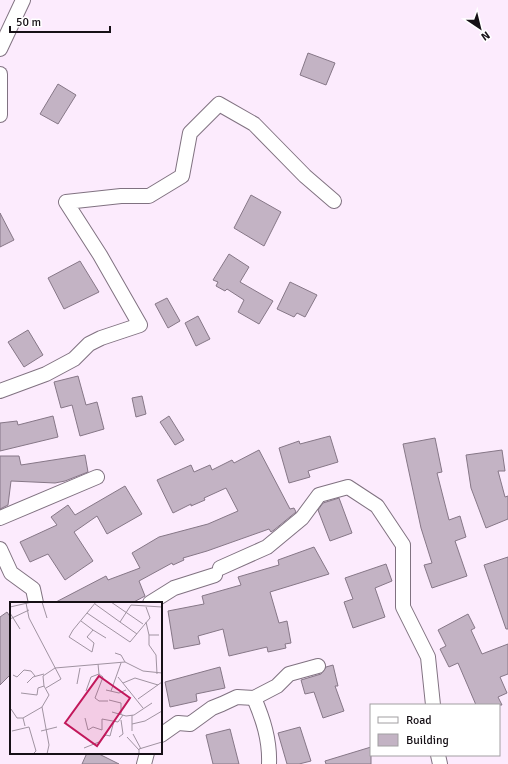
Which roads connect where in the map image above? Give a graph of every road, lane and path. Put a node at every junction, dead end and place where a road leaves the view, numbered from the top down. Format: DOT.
graph roads {
  1 [pos="23,0"];
  2 [pos="0,50"];
  3 [pos="0,74"];
  4 [pos="0,115"];
  5 [pos="334,201"];
  6 [pos="0,390"];
  7 [pos="96,477"];
  8 [pos="0,518"];
  9 [pos="0,549"];
  10 [pos="36,602"];
  11 [pos="152,602"];
  12 [pos="318,666"];
  13 [pos="254,698"];
  14 [pos="433,704"];
  15 [pos="162,734"];
  16 [pos="147,754"];
  17 [pos="144,764"];
  18 [pos="269,764"];
  1 -- 2 [label="street"];
  3 -- 4 [label="street"];
  5 -- 6 [label="street"];
  7 -- 8 [label="street"];
  9 -- 10 [label="street"];
  11 -- 14 [label="street"];
  12 -- 13 [label="street"];
  13 -- 15 [label="street"];
  13 -- 18 [label="street"];
  16 -- 17 [label="street"];
}
